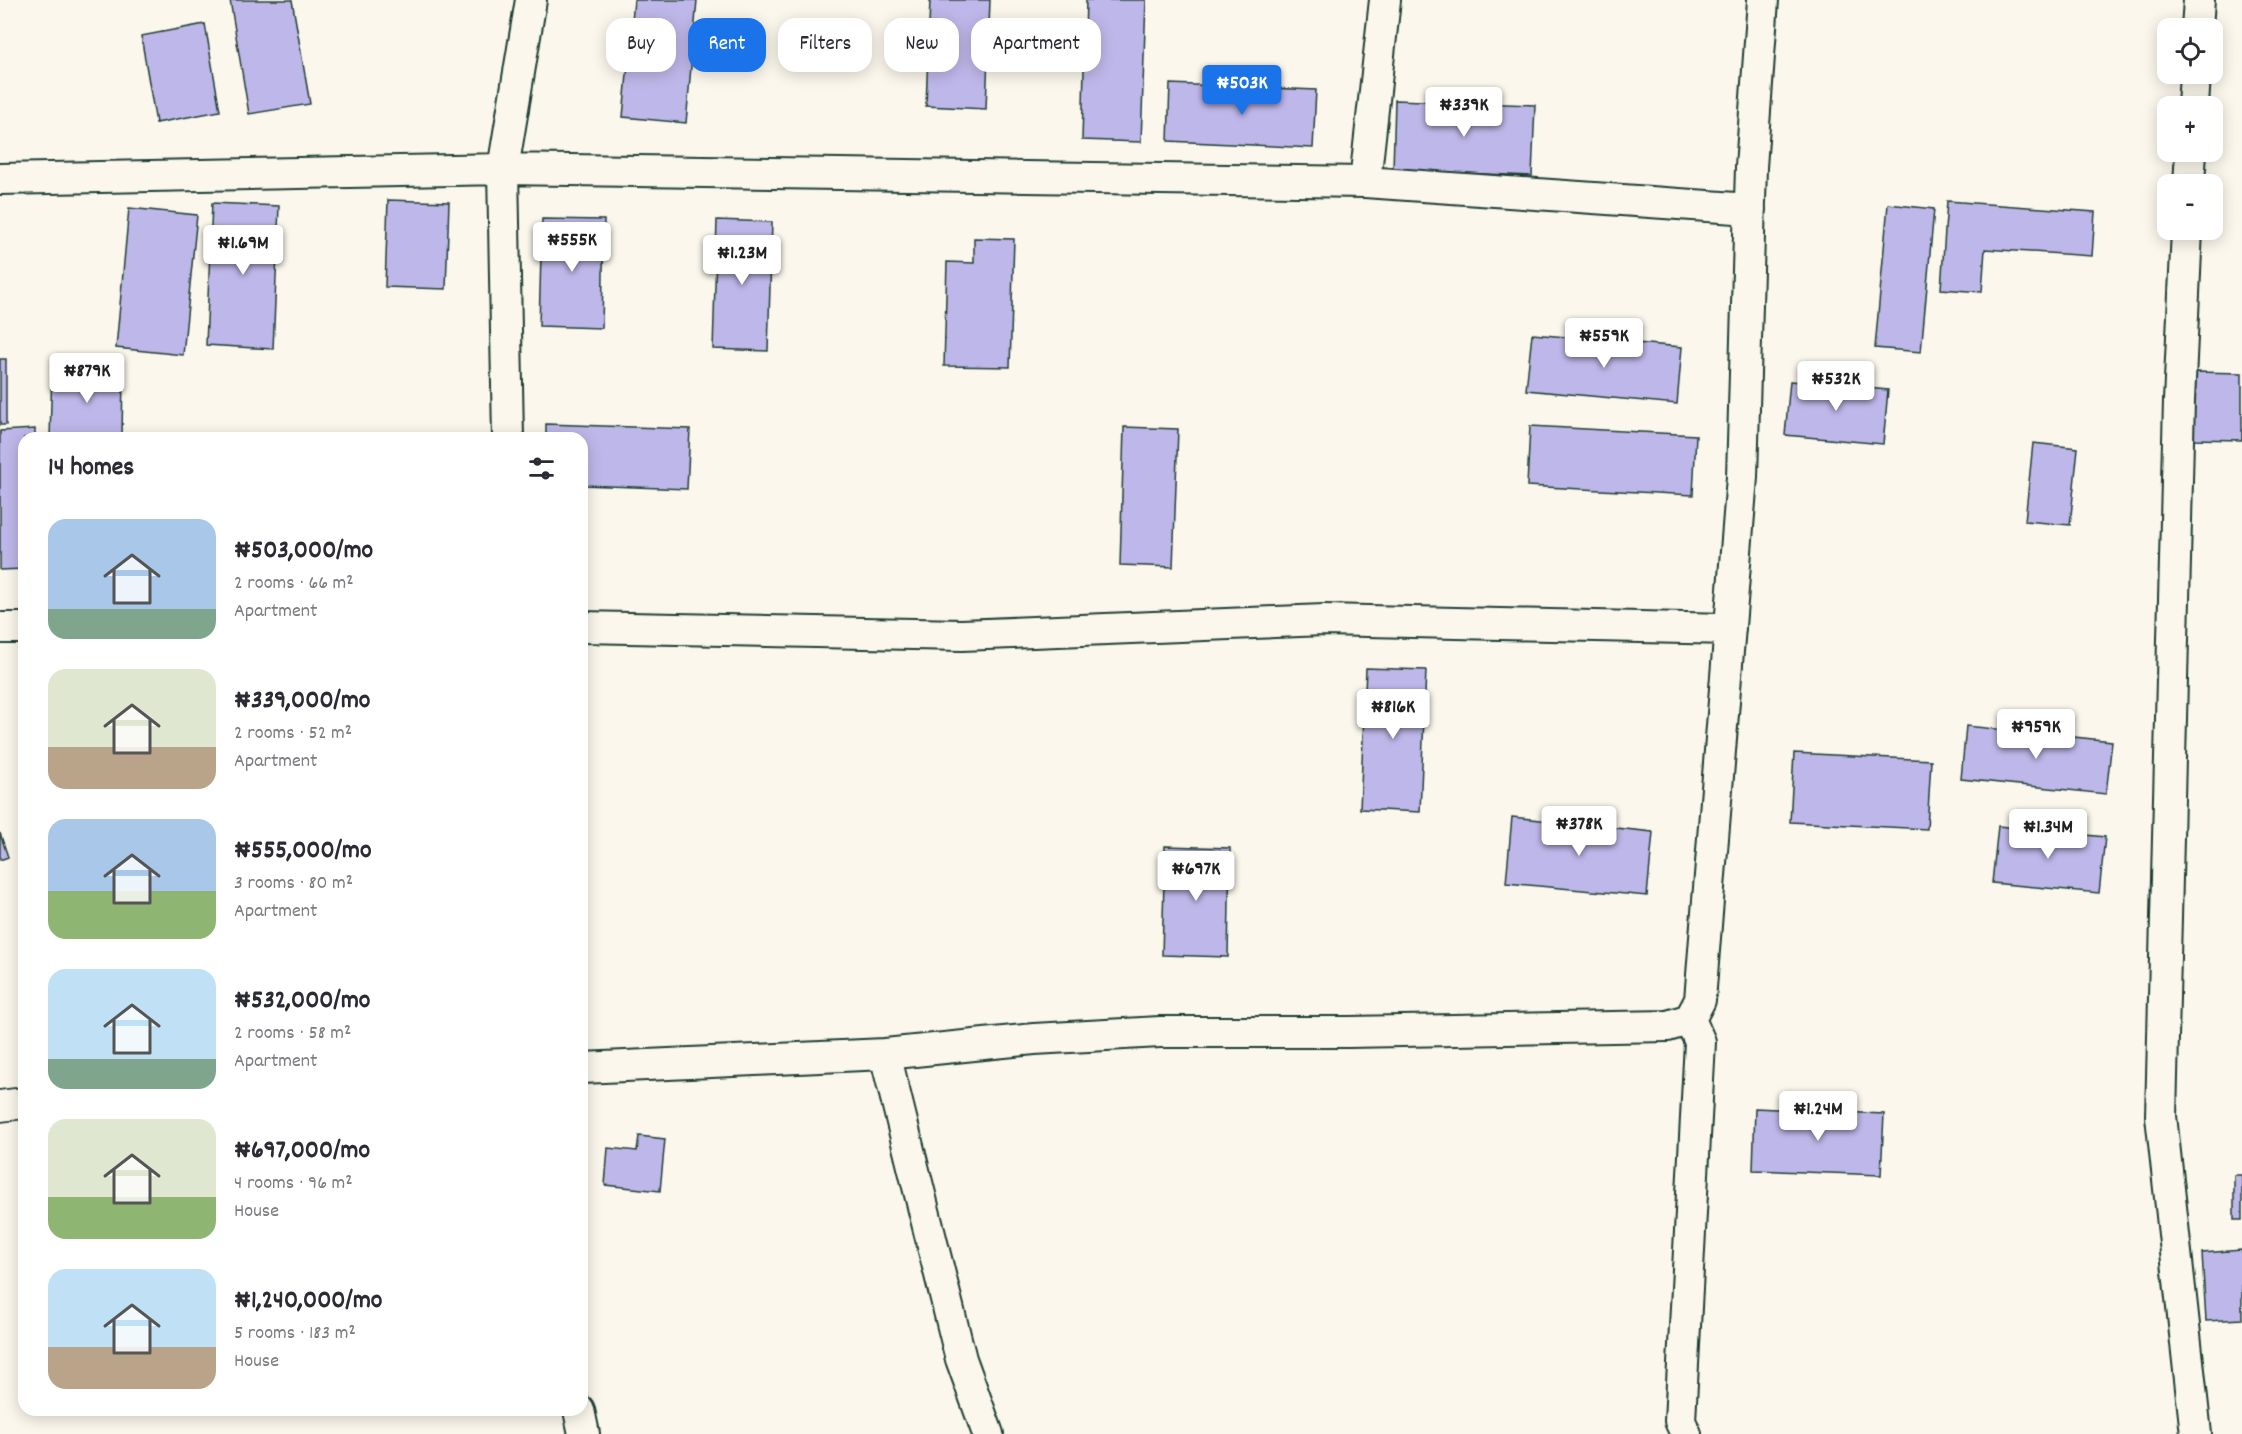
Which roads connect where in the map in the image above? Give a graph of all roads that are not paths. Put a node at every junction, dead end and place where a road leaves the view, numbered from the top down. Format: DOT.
graph roads {
  1 [pos="531,0"];
  2 [pos="1385,0"];
  3 [pos="1763,0"];
  4 [pos="2199,0"];
  5 [pos="2198,18"];
  6 [pos="503,169"];
  7 [pos="0,179"];
  8 [pos="1365,182"];
  9 [pos="1750,209"];
  10 [pos="2187,240"];
  11 [pos="508,432"];
  12 [pos="588,627"];
  13 [pos="0,628"];
  14 [pos="18,628"];
  15 [pos="1730,629"];
  16 [pos="1690,1019"];
  17 [pos="885,1054"];
  18 [pos="588,1068"];
  19 [pos="18,1104"];
  20 [pos="0,1106"];
  21 [pos="580,1416"];
  22 [pos="584,1434"];
  23 [pos="988,1434"];
  24 [pos="1686,1434"];
  25 [pos="2196,1434"];
  1 -- 6 [label="street"];
  2 -- 8 [label="street"];
  3 -- 9 [label="street"];
  4 -- 5 [label="street"];
  6 -- 7 [label="street"];
  6 -- 8 [label="street"];
  6 -- 11 [label="street"];
  8 -- 9 [label="street"];
  9 -- 15 [label="street"];
  10 -- 25 [label="street"];
  12 -- 15 [label="street"];
  13 -- 14 [label="street"];
  15 -- 16 [label="street"];
  16 -- 17 [label="street"];
  16 -- 24 [label="street"];
  17 -- 18 [label="street"];
  17 -- 23 [label="street"];
  19 -- 20 [label="street"];
  21 -- 22 [label="street"];
}
